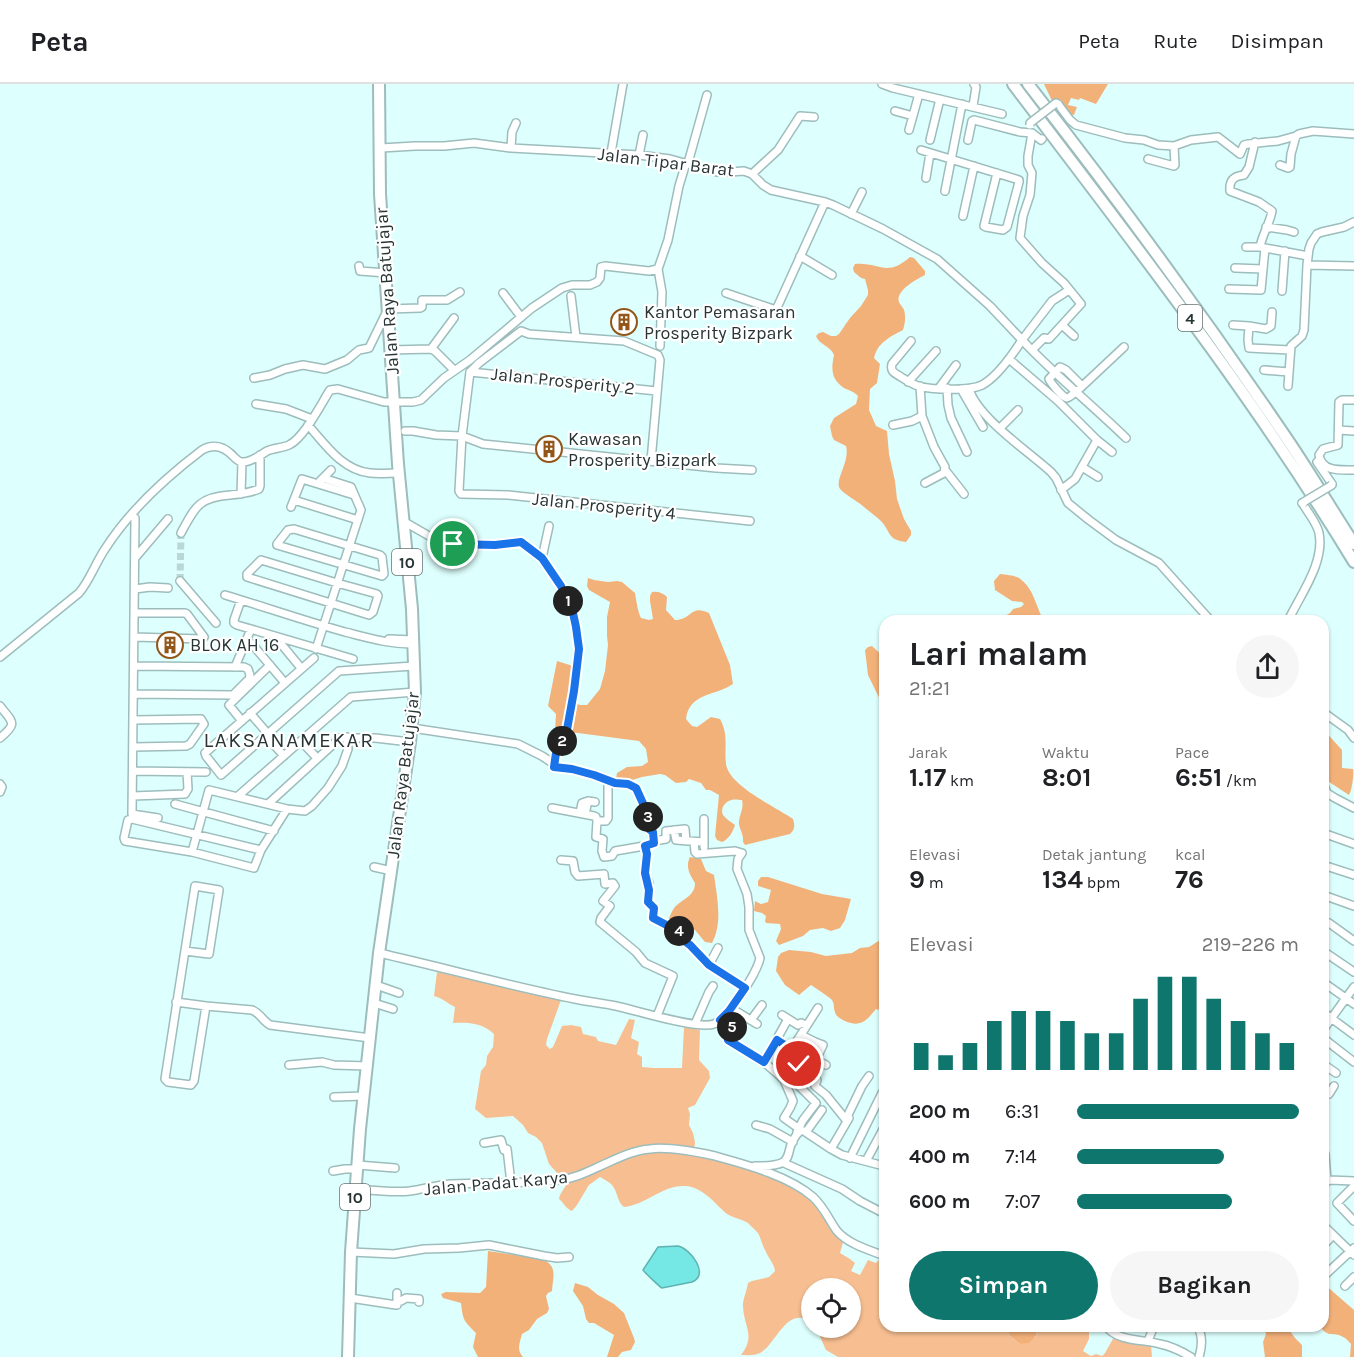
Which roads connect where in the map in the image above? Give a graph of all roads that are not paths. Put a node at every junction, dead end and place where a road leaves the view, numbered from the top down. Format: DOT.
graph roads {
  1 [pos="379,84"];
  2 [pos="623,84"];
  3 [pos="882,84"];
  4 [pos="974,84"];
  5 [pos="1013,84"];
  6 [pos="1028,84"];
  7 [pos="707,94"];
  8 [pos="919,94"];
  9 [pos="940,99"];
  10 [pos="962,104"];
  11 [pos="973,106"];
  12 [pos="895,111"];
  13 [pos="1002,114"];
  14 [pos="913,116"];
  15 [pos="814,117"];
  16 [pos="516,123"];
  17 [pos="1031,129"];
  18 [pos="909,130"];
  19 [pos="1354,134"];
  20 [pos="642,135"];
  21 [pos="1296,136"];
  22 [pos="968,140"];
  23 [pos="930,141"];
  24 [pos="1255,142"];
  25 [pos="1174,146"];
  26 [pos="381,148"];
  27 [pos="511,148"];
  28 [pos="921,150"];
  29 [pos="611,153"];
  30 [pos="930,153"];
  31 [pos="639,155"];
  32 [pos="951,159"];
  33 [pos="1148,159"];
  34 [pos="687,163"];
  35 [pos="1280,165"];
  36 [pos="974,166"];
  37 [pos="997,173"];
  38 [pos="752,174"];
  39 [pos="926,178"];
  40 [pos="945,191"];
  41 [pos="862,192"];
  42 [pos="825,202"];
  43 [pos="851,214"];
  44 [pos="963,216"];
  45 [pos="1354,222"];
  46 [pos="1266,226"];
  47 [pos="1294,232"];
  48 [pos="1246,247"];
  49 [pos="1262,248"];
  50 [pos="1286,251"];
  51 [pos="800,256"];
  52 [pos="1308,256"];
  53 [pos="359,266"];
  54 [pos="1308,266"];
  55 [pos="1354,266"];
  56 [pos="1235,268"];
  57 [pos="658,269"];
  58 [pos="1263,269"];
  59 [pos="386,273"];
  60 [pos="831,275"];
  61 [pos="1229,289"];
  62 [pos="1069,290"];
  63 [pos="1282,291"];
  64 [pos="460,292"];
  65 [pos="503,293"];
  66 [pos="726,293"];
  67 [pos="571,296"];
  68 [pos="388,309"];
  69 [pos="1272,312"];
  70 [pos="521,317"];
  71 [pos="453,318"];
  72 [pos="1233,324"];
  73 [pos="1062,326"];
  74 [pos="1249,326"];
  75 [pos="1074,336"];
  76 [pos="576,337"];
  77 [pos="1022,340"];
  78 [pos="911,341"];
  79 [pos="660,346"];
  80 [pos="1124,347"];
  81 [pos="430,349"];
  82 [pos="391,350"];
  83 [pos="1032,350"];
  84 [pos="1290,350"];
  85 [pos="936,351"];
  86 [pos="1009,359"];
  87 [pos="956,365"];
  88 [pos="454,370"];
  89 [pos="1264,370"];
  90 [pos="470,372"];
  91 [pos="1289,372"];
  92 [pos="1055,373"];
  93 [pos="254,378"];
  94 [pos="908,382"];
  95 [pos="1082,386"];
  96 [pos="1288,386"];
  97 [pos="920,387"];
  98 [pos="939,388"];
  99 [pos="947,388"];
  100 [pos="965,389"];
  101 [pos="657,391"];
  102 [pos="1076,392"];
  103 [pos="1354,400"];
  104 [pos="395,402"];
  105 [pos="256,404"];
  106 [pos="1018,410"];
  107 [pos="922,416"];
  108 [pos="310,422"];
  109 [pos="893,425"];
  110 [pos="983,426"];
  111 [pos="1000,428"];
  112 [pos="1339,430"];
  113 [pos="405,431"];
  114 [pos="1354,431"];
  115 [pos="462,436"];
  116 [pos="1126,438"];
  117 [pos="1097,440"];
  118 [pos="967,452"];
  119 [pos="1112,452"];
  120 [pos="260,455"];
  121 [pos="1320,460"];
  122 [pos="651,461"];
  123 [pos="242,462"];
  124 [pos="1082,467"];
  125 [pos="331,470"];
  126 [pos="752,470"];
  127 [pos="1354,470"];
  128 [pos="946,471"];
  129 [pos="398,473"];
  130 [pos="1098,477"];
  131 [pos="320,481"];
  132 [pos="925,483"];
  133 [pos="1061,490"];
  134 [pos="241,494"];
  135 [pos="964,494"];
  136 [pos="135,518"];
  137 [pos="168,519"];
  138 [pos="358,520"];
  139 [pos="402,521"];
  140 [pos="750,521"];
  141 [pos="549,526"];
  142 [pos="181,532"];
  143 [pos="1354,544"];
  144 [pos="349,546"];
  145 [pos="135,558"];
  146 [pos="542,558"];
  147 [pos="1354,562"];
  148 [pos="343,564"];
  149 [pos="135,576"];
  150 [pos="180,581"];
  151 [pos="337,584"];
  152 [pos="150,587"];
  153 [pos="168,588"];
  154 [pos="135,589"];
  155 [pos="225,595"];
  156 [pos="241,600"];
  157 [pos="330,604"];
  158 [pos="135,613"];
  159 [pos="1205,615"];
  160 [pos="1291,615"];
  161 [pos="216,623"];
  162 [pos="323,626"];
  163 [pos="251,629"];
  164 [pos="134,637"];
  165 [pos="413,642"];
  166 [pos="252,644"];
  167 [pos="282,645"];
  168 [pos="316,649"];
  169 [pos="0,657"];
  170 [pos="314,658"];
  171 [pos="353,659"];
  172 [pos="270,665"];
  173 [pos="134,666"];
  174 [pos="413,666"];
  175 [pos="235,667"];
  176 [pos="301,668"];
  177 [pos="285,682"];
  178 [pos="415,692"];
  179 [pos="134,694"];
  180 [pos="0,706"];
  181 [pos="250,713"];
  182 [pos="1329,716"];
  183 [pos="133,720"];
  184 [pos="242,721"];
  185 [pos="412,728"];
  186 [pos="267,735"];
  187 [pos="347,737"];
  188 [pos="0,738"];
  189 [pos="1354,738"];
  190 [pos="301,741"];
  191 [pos="410,742"];
  192 [pos="133,747"];
  193 [pos="284,756"];
  194 [pos="317,758"];
  195 [pos="554,764"];
  196 [pos="133,771"];
  197 [pos="187,772"];
  198 [pos="206,772"];
  199 [pos="608,780"];
  200 [pos="0,784"];
  201 [pos="0,792"];
  202 [pos="133,796"];
  203 [pos="238,796"];
  204 [pos="1329,796"];
  205 [pos="592,802"];
  206 [pos="175,804"];
  207 [pos="268,804"];
  208 [pos="552,808"];
  209 [pos="1354,808"];
  210 [pos="287,809"];
  211 [pos="203,811"];
  212 [pos="583,814"];
  213 [pos="158,818"];
  214 [pos="704,819"];
  215 [pos="597,822"];
  216 [pos="674,830"];
  217 [pos="274,831"];
  218 [pos="197,834"];
  219 [pos="1329,835"];
  220 [pos="654,841"];
  221 [pos="686,841"];
  222 [pos="694,842"];
  223 [pos="703,842"];
  224 [pos="1354,844"];
  225 [pos="645,846"];
  226 [pos="261,850"];
  227 [pos="192,852"];
  228 [pos="705,853"];
  229 [pos="561,860"];
  230 [pos="374,867"];
  231 [pos="1329,867"];
  232 [pos="392,871"];
  233 [pos="1354,875"];
  234 [pos="1329,897"];
  235 [pos="1354,906"];
  236 [pos="1329,923"];
  237 [pos="1354,941"];
  238 [pos="718,948"];
  239 [pos="185,951"];
  240 [pos="380,953"];
  241 [pos="1329,955"];
  242 [pos="709,965"];
  243 [pos="1354,972"];
  244 [pos="376,985"];
  245 [pos="713,986"];
  246 [pos="1329,986"];
  247 [pos="1354,987"];
  248 [pos="745,988"];
  249 [pos="399,993"];
  250 [pos="1346,998"];
  251 [pos="176,1002"];
  252 [pos="374,1003"];
  253 [pos="1354,1004"];
  254 [pos="762,1005"];
  255 [pos="206,1006"];
  256 [pos="731,1008"];
  257 [pos="818,1008"];
  258 [pos="393,1009"];
  259 [pos="657,1016"];
  260 [pos="1331,1018"];
  261 [pos="720,1020"];
  262 [pos="1329,1021"];
  263 [pos="694,1024"];
  264 [pos="806,1025"];
  265 [pos="801,1035"];
  266 [pos="1354,1035"];
  267 [pos="370,1038"];
  268 [pos="1329,1043"];
  269 [pos="785,1045"];
  270 [pos="764,1062"];
  271 [pos="1354,1062"];
  272 [pos="289,1065"];
  273 [pos="826,1065"];
  274 [pos="368,1066"];
  275 [pos="803,1066"];
  276 [pos="1329,1068"];
  277 [pos="1336,1073"];
  278 [pos="869,1077"];
  279 [pos="1334,1086"];
  280 [pos="1329,1094"];
  281 [pos="364,1096"];
  282 [pos="334,1098"];
  283 [pos="879,1099"];
  284 [pos="854,1109"];
  285 [pos="822,1110"];
  286 [pos="847,1120"];
  287 [pos="756,1125"];
  288 [pos="806,1132"];
  289 [pos="796,1135"];
  290 [pos="879,1137"];
  291 [pos="484,1143"];
  292 [pos="831,1149"];
  293 [pos="850,1158"];
  294 [pos="866,1161"];
  295 [pos="784,1163"];
  296 [pos="879,1165"];
  297 [pos="749,1166"];
  298 [pos="358,1167"];
  299 [pos="395,1168"];
  300 [pos="333,1171"];
  301 [pos="1354,1181"];
  302 [pos="511,1183"];
  303 [pos="1329,1183"];
  304 [pos="1354,1186"];
  305 [pos="356,1189"];
  306 [pos="879,1211"];
  307 [pos="1353,1218"];
  308 [pos="1329,1230"];
  309 [pos="1334,1235"];
  310 [pos="1329,1240"];
  311 [pos="351,1252"];
  312 [pos="1353,1252"];
  313 [pos="879,1254"];
  314 [pos="569,1257"];
  315 [pos="1329,1272"];
  316 [pos="1354,1277"];
  317 [pos="1345,1286"];
  318 [pos="350,1298"];
  319 [pos="420,1302"];
  320 [pos="1111,1332"];
  321 [pos="1152,1332"];
  322 [pos="1199,1332"];
  323 [pos="1148,1341"];
  324 [pos="348,1357"];
  325 [pos="1191,1357"];
  326 [pos="1198,1357"];
  1 -- 26 [label="highway, Jalan Raya Batujajar / 10"];
  2 -- 29 [label="street"];
  3 -- 8 [label="street"];
  4 -- 11 [label="street"];
  5 -- 147 [label="highway, 4"];
  6 -- 143 [label="highway, 4"];
  7 -- 34 [label="street"];
  8 -- 9 [label="street"];
  8 -- 14 [label="street"];
  9 -- 10 [label="street"];
  9 -- 23 [label="street"];
  10 -- 11 [label="street"];
  10 -- 32 [label="street"];
  11 -- 13 [label="street"];
  12 -- 14 [label="street"];
  14 -- 18 [label="street"];
  15 -- 38 [label="street"];
  16 -- 27 [label="street"];
  17 -- 22 [label="street"];
  17 -- 25 [label="street, bridge"];
  17 -- 62 [label="street"];
  19 -- 21 [label="street"];
  20 -- 31 [label="street"];
  21 -- 24 [label="street"];
  21 -- 35 [label="street"];
  24 -- 25 [label="street"];
  24 -- 46 [label="street"];
  25 -- 33 [label="street"];
  26 -- 27 [label="street, Jalan Tipar Barat"];
  26 -- 59 [label="highway, Jalan Raya Batujajar / 10"];
  27 -- 29 [label="street, Jalan Tipar Barat"];
  28 -- 30 [label="street"];
  29 -- 31 [label="street, Jalan Tipar Barat"];
  30 -- 32 [label="street"];
  30 -- 39 [label="street"];
  31 -- 34 [label="street, Jalan Tipar Barat"];
  32 -- 36 [label="street"];
  32 -- 40 [label="street"];
  34 -- 38 [label="street, Jalan Tipar Barat"];
  34 -- 57 [label="street"];
  36 -- 37 [label="street"];
  36 -- 44 [label="street"];
  37 -- 37 [label="street"];
  38 -- 42 [label="street, Jalan Tipar Barat"];
  41 -- 43 [label="street"];
  42 -- 43 [label="street, Jalan Tipar Barat"];
  42 -- 51 [label="street"];
  43 -- 77 [label="street, Jalan Tipar Barat"];
  45 -- 52 [label="street"];
  46 -- 47 [label="street"];
  46 -- 49 [label="street"];
  48 -- 49 [label="street"];
  49 -- 50 [label="street"];
  49 -- 58 [label="street"];
  50 -- 52 [label="street"];
  50 -- 63 [label="street"];
  51 -- 60 [label="street"];
  51 -- 66 [label="street"];
  52 -- 54 [label="street"];
  53 -- 59 [label="street"];
  54 -- 55 [label="street"];
  54 -- 84 [label="street"];
  56 -- 58 [label="street"];
  57 -- 70 [label="street"];
  57 -- 79 [label="street"];
  58 -- 61 [label="street"];
  59 -- 68 [label="highway, Jalan Raya Batujajar / 10"];
  62 -- 73 [label="street"];
  62 -- 77 [label="street"];
  64 -- 68 [label="street"];
  65 -- 70 [label="street"];
  67 -- 76 [label="street"];
  68 -- 82 [label="highway, Jalan Raya Batujajar / 10"];
  68 -- 93 [label="street"];
  69 -- 74 [label="street"];
  70 -- 88 [label="street"];
  71 -- 81 [label="street"];
  72 -- 74 [label="street"];
  73 -- 75 [label="street"];
  73 -- 83 [label="street"];
  74 -- 84 [label="street"];
  76 -- 90 [label="street"];
  76 -- 101 [label="street"];
  77 -- 83 [label="street, Jalan Tipar Barat"];
  77 -- 86 [label="street"];
  78 -- 94 [label="street"];
  80 -- 95 [label="street"];
  81 -- 82 [label="street"];
  81 -- 88 [label="street"];
  82 -- 104 [label="highway, Jalan Raya Batujajar / 10"];
  83 -- 92 [label="street, Jalan Tipar Barat"];
  84 -- 91 [label="street"];
  85 -- 94 [label="street"];
  86 -- 100 [label="street"];
  86 -- 117 [label="street"];
  87 -- 98 [label="street"];
  88 -- 104 [label="street"];
  89 -- 91 [label="street"];
  90 -- 101 [label="street, Jalan Prosperity 2"];
  90 -- 115 [label="street"];
  91 -- 96 [label="street"];
  92 -- 95 [label="street"];
  92 -- 102 [label="street, Jalan Tipar Barat"];
  92 -- 102 [label="street"];
  94 -- 97 [label="street"];
  95 -- 102 [label="street"];
  97 -- 98 [label="street"];
  97 -- 107 [label="street"];
  98 -- 99 [label="street"];
  99 -- 100 [label="street"];
  99 -- 118 [label="street"];
  100 -- 110 [label="street"];
  100 -- 111 [label="street"];
  101 -- 122 [label="street"];
  102 -- 116 [label="street, Jalan Tipar Barat"];
  103 -- 112 [label="street"];
  104 -- 108 [label="street"];
  104 -- 129 [label="highway, Jalan Raya Batujajar / 10"];
  105 -- 108 [label="street"];
  106 -- 111 [label="street"];
  107 -- 109 [label="street"];
  107 -- 128 [label="street"];
  108 -- 120 [label="street"];
  108 -- 129 [label="street"];
  111 -- 133 [label="street"];
  112 -- 114 [label="street"];
  112 -- 121 [label="street"];
  113 -- 115 [label="street"];
  115 -- 122 [label="street"];
  115 -- 140 [label="street, Jalan Prosperity 4"];
  117 -- 119 [label="street"];
  117 -- 124 [label="street"];
  120 -- 123 [label="street"];
  120 -- 134 [label="street"];
  121 -- 127 [label="street"];
  121 -- 160 [label="street, bridge"];
  122 -- 126 [label="street"];
  123 -- 134 [label="street"];
  123 -- 169 [label="street"];
  124 -- 130 [label="street"];
  124 -- 133 [label="street"];
  125 -- 131 [label="street"];
  128 -- 132 [label="street"];
  128 -- 135 [label="street"];
  129 -- 139 [label="highway, Jalan Raya Batujajar / 10"];
  131 -- 138 [label="street"];
  131 -- 138 [label="street"];
  133 -- 159 [label="street"];
  134 -- 142 [label="street"];
  136 -- 145 [label="street"];
  137 -- 145 [label="street"];
  138 -- 144 [label="street"];
  139 -- 146 [label="street"];
  139 -- 165 [label="highway, Jalan Raya Batujajar / 10"];
  141 -- 146 [label="street"];
  144 -- 148 [label="street"];
  144 -- 148 [label="street"];
  144 -- 148 [label="street"];
  145 -- 149 [label="street"];
  146 -- 195 [label="street"];
  148 -- 151 [label="street"];
  149 -- 152 [label="street"];
  149 -- 154 [label="street"];
  150 -- 161 [label="street"];
  151 -- 157 [label="street"];
  151 -- 157 [label="street"];
  151 -- 157 [label="street"];
  152 -- 153 [label="street"];
  152 -- 154 [label="street"];
  154 -- 158 [label="street"];
  155 -- 156 [label="street"];
  156 -- 162 [label="street"];
  156 -- 163 [label="street"];
  157 -- 162 [label="street"];
  158 -- 164 [label="street"];
  158 -- 164 [label="street"];
  162 -- 165 [label="street"];
  162 -- 168 [label="street"];
  163 -- 168 [label="street"];
  163 -- 175 [label="street"];
  164 -- 173 [label="street"];
  165 -- 174 [label="highway, Jalan Raya Batujajar / 10"];
  166 -- 172 [label="street"];
  167 -- 176 [label="street"];
  168 -- 171 [label="street"];
  170 -- 176 [label="street"];
  172 -- 177 [label="street"];
  172 -- 184 [label="street"];
  173 -- 175 [label="street"];
  173 -- 179 [label="street"];
  174 -- 178 [label="highway, Jalan Raya Batujajar / 10"];
  174 -- 186 [label="street"];
  175 -- 179 [label="street"];
  176 -- 177 [label="street"];
  177 -- 181 [label="street"];
  178 -- 185 [label="highway, Jalan Raya Batujajar / 10"];
  178 -- 190 [label="street"];
  179 -- 183 [label="street"];
  180 -- 188 [label="street"];
  181 -- 184 [label="street"];
  181 -- 186 [label="street"];
  182 -- 189 [label="street"];
  183 -- 192 [label="street"];
  183 -- 192 [label="street"];
  184 -- 186 [label="street"];
  185 -- 191 [label="highway, Jalan Raya Batujajar / 10"];
  185 -- 195 [label="street"];
  186 -- 193 [label="street"];
  187 -- 191 [label="street"];
  187 -- 194 [label="street"];
  187 -- 210 [label="street"];
  190 -- 193 [label="street"];
  190 -- 194 [label="street"];
  191 -- 232 [label="highway, Jalan Raya Batujajar / 10"];
  192 -- 196 [label="street"];
  193 -- 203 [label="street"];
  194 -- 207 [label="street"];
  195 -- 199 [label="street"];
  196 -- 197 [label="street"];
  196 -- 202 [label="street"];
  197 -- 198 [label="street"];
  197 -- 202 [label="street"];
  199 -- 215 [label="street"];
  199 -- 220 [label="street"];
  200 -- 201 [label="street"];
  202 -- 213 [label="street"];
  203 -- 207 [label="street"];
  203 -- 211 [label="street"];
  204 -- 209 [label="street"];
  205 -- 212 [label="street"];
  206 -- 211 [label="street"];
  207 -- 210 [label="street"];
  208 -- 212 [label="street"];
  210 -- 217 [label="street"];
  211 -- 217 [label="street"];
  211 -- 218 [label="street"];
  212 -- 215 [label="street"];
  214 -- 223 [label="street"];
  215 -- 225 [label="street"];
  216 -- 220 [label="street"];
  216 -- 221 [label="street"];
  216 -- 221 [label="street"];
  217 -- 226 [label="street"];
  218 -- 226 [label="street"];
  218 -- 227 [label="street"];
  218 -- 227 [label="street"];
  219 -- 224 [label="street"];
  220 -- 225 [label="street"];
  221 -- 222 [label="street"];
  222 -- 223 [label="street"];
  222 -- 228 [label="street"];
  223 -- 228 [label="street"];
  225 -- 242 [label="street"];
  226 -- 227 [label="street"];
  228 -- 248 [label="street"];
  229 -- 259 [label="street"];
  230 -- 232 [label="street"];
  231 -- 233 [label="street"];
  232 -- 240 [label="highway, Jalan Raya Batujajar / 10"];
  234 -- 235 [label="street"];
  236 -- 237 [label="street"];
  238 -- 242 [label="street"];
  239 -- 239 [label="street"];
  239 -- 251 [label="street"];
  240 -- 244 [label="highway, Jalan Raya Batujajar / 10"];
  240 -- 259 [label="street"];
  241 -- 243 [label="street"];
  242 -- 248 [label="street"];
  244 -- 249 [label="street"];
  244 -- 252 [label="highway, Jalan Raya Batujajar / 10"];
  245 -- 263 [label="street"];
  246 -- 250 [label="street"];
  247 -- 250 [label="street"];
  248 -- 256 [label="street"];
  250 -- 253 [label="street"];
  250 -- 260 [label="street"];
  251 -- 255 [label="street"];
  251 -- 255 [label="street"];
  252 -- 258 [label="street"];
  252 -- 267 [label="highway, Jalan Raya Batujajar / 10"];
  254 -- 256 [label="street"];
  255 -- 267 [label="street"];
  256 -- 261 [label="street"];
  257 -- 264 [label="street"];
  259 -- 263 [label="street"];
  260 -- 262 [label="street"];
  260 -- 266 [label="street"];
  261 -- 263 [label="street"];
  261 -- 270 [label="street"];
  264 -- 265 [label="street"];
  264 -- 269 [label="street"];
  265 -- 269 [label="street"];
  265 -- 273 [label="street"];
  267 -- 274 [label="highway, Jalan Raya Batujajar / 10"];
  268 -- 271 [label="street"];
  269 -- 270 [label="street"];
  269 -- 275 [label="street"];
  270 -- 289 [label="street"];
  272 -- 274 [label="street"];
  274 -- 281 [label="highway, Jalan Raya Batujajar / 10"];
  275 -- 286 [label="street"];
  275 -- 289 [label="street"];
  276 -- 277 [label="street"];
  278 -- 286 [label="street"];
  279 -- 280 [label="street"];
  281 -- 282 [label="street"];
  281 -- 298 [label="highway, Jalan Raya Batujajar / 10"];
  283 -- 293 [label="street"];
  284 -- 286 [label="street"];
  285 -- 288 [label="street"];
  286 -- 292 [label="street"];
  287 -- 289 [label="street"];
  288 -- 289 [label="street"];
  288 -- 292 [label="street"];
  289 -- 295 [label="street"];
  290 -- 294 [label="street"];
  291 -- 302 [label="street"];
  292 -- 293 [label="street"];
  293 -- 294 [label="street"];
  294 -- 296 [label="street"];
  295 -- 297 [label="street"];
  295 -- 306 [label="street"];
  297 -- 302 [label="street, Jalan Padat Karya"];
  297 -- 313 [label="street, Jalan Padat Karya"];
  298 -- 299 [label="street"];
  298 -- 300 [label="street"];
  298 -- 305 [label="highway, Jalan Raya Batujajar / 10"];
  301 -- 303 [label="street"];
  302 -- 305 [label="street, Jalan Padat Karya"];
  304 -- 307 [label="street"];
  305 -- 311 [label="highway, Jalan Raya Batujajar / 10"];
  308 -- 309 [label="street"];
  309 -- 310 [label="street"];
  309 -- 312 [label="street"];
  311 -- 314 [label="street"];
  311 -- 318 [label="highway, Jalan Raya Batujajar / 10"];
  312 -- 315 [label="street"];
  316 -- 317 [label="street"];
  318 -- 319 [label="street"];
  318 -- 324 [label="highway, Jalan Raya Batujajar / 10"];
  320 -- 323 [label="street"];
  321 -- 323 [label="street"];
  322 -- 326 [label="street"];
  323 -- 325 [label="street"];
}
